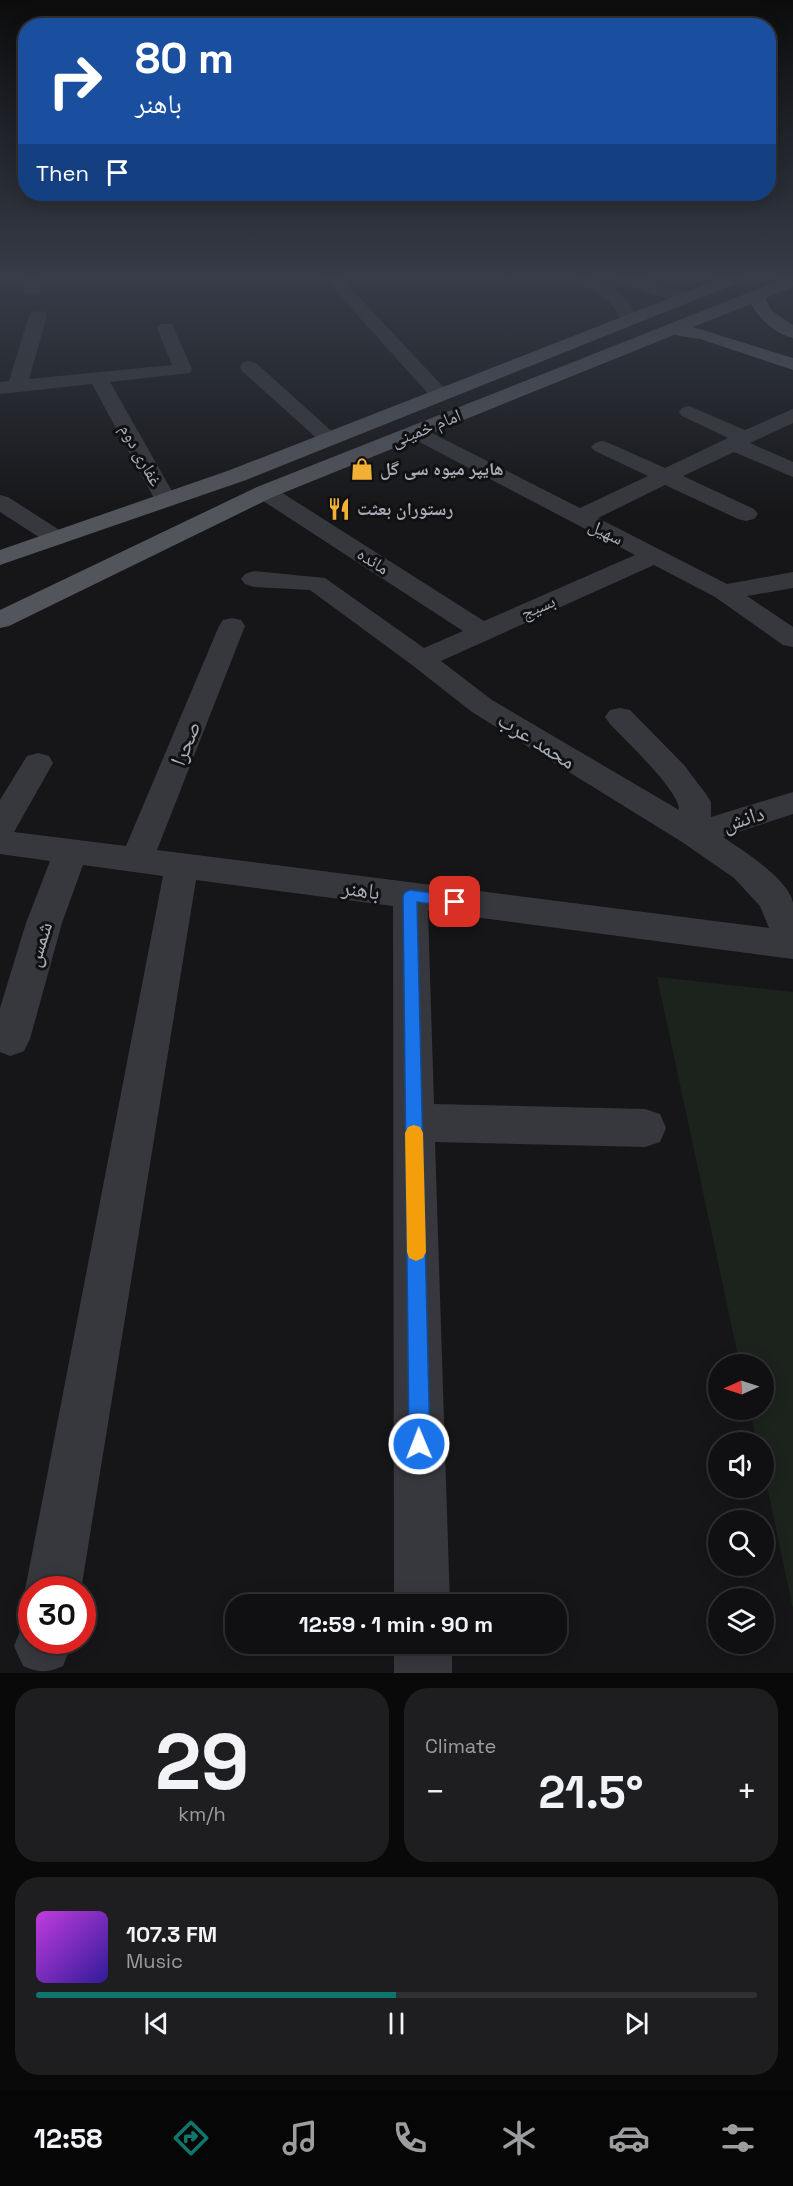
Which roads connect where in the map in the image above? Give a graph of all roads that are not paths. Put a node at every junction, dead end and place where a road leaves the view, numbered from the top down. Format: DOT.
graph roads {
  1 [pos="21,357"];
  2 [pos="178,357"];
  3 [pos="405,357"];
  4 [pos="536,357"];
  5 [pos="602,357"];
  6 [pos="774,357"];
  7 [pos="793,364"];
  8 [pos="249,367"];
  9 [pos="98,378"];
  10 [pos="8,387"];
  11 [pos="440,395"];
  12 [pos="717,404"];
  13 [pos="689,412"];
  14 [pos="782,424"];
  15 [pos="415,432"];
  16 [pos="329,439"];
  17 [pos="739,441"];
  18 [pos="602,447"];
  19 [pos="793,470"];
  20 [pos="667,476"];
  21 [pos="266,492"];
  22 [pos="166,500"];
  23 [pos="0,502"];
  24 [pos="746,514"];
  25 [pos="579,518"];
  26 [pos="56,538"];
  27 [pos="654,556"];
  28 [pos="0,558"];
  29 [pos="254,579"];
  30 [pos="793,580"];
  31 [pos="724,592"];
  32 [pos="6,614"];
  33 [pos="232,626"];
  34 [pos="481,631"];
  35 [pos="793,639"];
  36 [pos="422,659"];
  37 [pos="620,717"];
  38 [pos="38,763"];
  39 [pos="793,803"];
  40 [pos="0,827"];
  41 [pos="694,834"];
  42 [pos="0,842"];
  43 [pos="71,851"];
  44 [pos="137,859"];
  45 [pos="183,865"];
  46 [pos="410,896"];
  47 [pos="793,944"];
  48 [pos="10,1039"];
  49 [pos="414,1123"];
  50 [pos="645,1128"];
  51 [pos="56,1576"];
  52 [pos="422,1594"];
  53 [pos="423,1654"];
  54 [pos="423,1673"];
  1 -- 10 [label="street"];
  2 -- 9 [label="street"];
  3 -- 11 [label="street"];
  4 -- 11 [label="main road, امام خمینی"];
  5 -- 15 [label="main road, امام خمینی"];
  6 -- 7 [label="main road"];
  8 -- 16 [label="street"];
  9 -- 10 [label="street"];
  9 -- 22 [label="street, غفاری دوم"];
  11 -- 16 [label="main road, امام خمینی"];
  12 -- 14 [label="street"];
  13 -- 17 [label="street"];
  14 -- 17 [label="street"];
  15 -- 21 [label="main road, امام خمینی"];
  15 -- 25 [label="street, سهیل"];
  16 -- 22 [label="main road, امام خمینی"];
  17 -- 19 [label="street"];
  17 -- 20 [label="street"];
  18 -- 20 [label="street"];
  20 -- 24 [label="street"];
  20 -- 25 [label="street"];
  21 -- 32 [label="main road, امام خمینی"];
  21 -- 34 [label="street, مائده"];
  22 -- 26 [label="main road, امام خمینی"];
  23 -- 26 [label="street"];
  25 -- 27 [label="street, سهیل"];
  26 -- 28 [label="main road, امام خمینی"];
  27 -- 31 [label="street, سهیل"];
  27 -- 34 [label="street, بسیج"];
  29 -- 36 [label="street, محمد عرب"];
  30 -- 31 [label="street"];
  31 -- 35 [label="street, سهیل"];
  33 -- 44 [label="street, صحرا"];
  34 -- 36 [label="street, بسیج"];
  36 -- 41 [label="street, محمد عرب"];
  37 -- 41 [label="street"];
  38 -- 40 [label="street"];
  39 -- 41 [label="street, دانش"];
  41 -- 47 [label="street, محمد عرب"];
  42 -- 43 [label="street, باهنر"];
  43 -- 44 [label="street, باهنر"];
  43 -- 48 [label="street, شمس"];
  44 -- 45 [label="street, باهنر"];
  45 -- 46 [label="street, باهنر"];
  45 -- 51 [label="street"];
  46 -- 47 [label="street, باهنر"];
  46 -- 49 [label="street"];
  49 -- 50 [label="street"];
  49 -- 52 [label="street"];
  53 -- 54 [label="street"];
}
